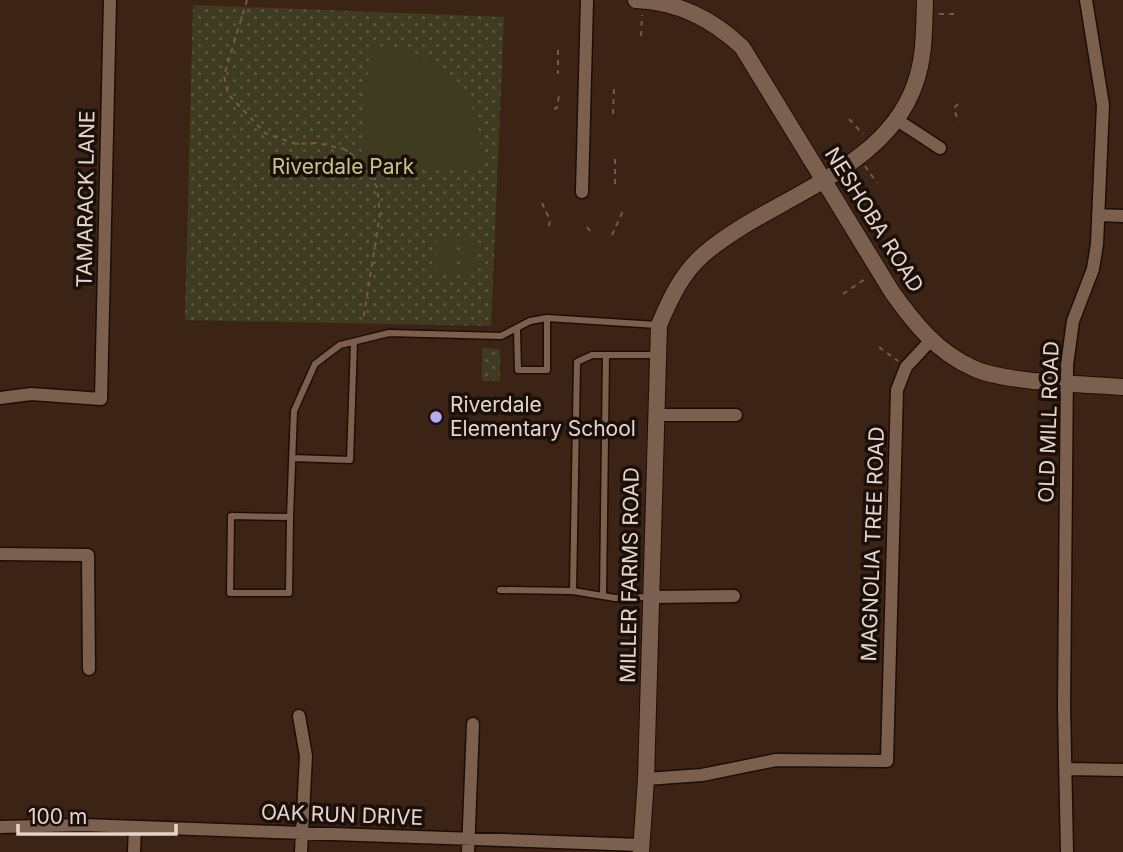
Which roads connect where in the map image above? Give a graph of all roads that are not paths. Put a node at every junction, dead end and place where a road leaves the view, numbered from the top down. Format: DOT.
graph roads {
  1 [pos="110,0"];
  2 [pos="587,0"];
  3 [pos="1086,0"];
  4 [pos="639,7"];
  5 [pos="925,7"];
  6 [pos="897,120"];
  7 [pos="940,148"];
  8 [pos="823,179"];
  9 [pos="582,192"];
  10 [pos="1098,215"];
  11 [pos="1123,216"];
  12 [pos="547,318"];
  13 [pos="659,325"];
  14 [pos="517,330"];
  15 [pos="931,340"];
  16 [pos="354,342"];
  17 [pos="606,355"];
  18 [pos="656,355"];
  19 [pos="1068,382"];
  20 [pos="1123,387"];
  21 [pos="0,398"];
  22 [pos="655,415"];
  23 [pos="736,415"];
  24 [pos="292,458"];
  25 [pos="290,517"];
  26 [pos="0,554"];
  27 [pos="500,590"];
  28 [pos="573,591"];
  29 [pos="603,596"];
  30 [pos="734,596"];
  31 [pos="650,597"];
  32 [pos="89,669"];
  33 [pos="299,716"];
  34 [pos="473,724"];
  35 [pos="1067,769"];
  36 [pos="1123,770"];
  37 [pos="646,779"];
  38 [pos="0,827"];
  39 [pos="135,827"];
  40 [pos="301,833"];
  41 [pos="469,845"];
  42 [pos="641,849"];
  43 [pos="134,852"];
  44 [pos="301,852"];
  45 [pos="1067,852"];
  1 -- 21 [label="street, TAMARACK LANE"];
  2 -- 9 [label="street"];
  3 -- 10 [label="street, OLD MILL ROAD"];
  4 -- 8 [label="street, NESHOBA ROAD"];
  5 -- 6 [label="street, MILLER FARMS ROAD"];
  6 -- 7 [label="street"];
  6 -- 8 [label="street, MILLER FARMS ROAD"];
  8 -- 13 [label="street, MILLER FARMS ROAD"];
  8 -- 15 [label="street, NESHOBA ROAD"];
  10 -- 11 [label="street"];
  10 -- 19 [label="street, OLD MILL ROAD"];
  12 -- 13 [label="lane"];
  12 -- 14 [label="lane"];
  12 -- 14 [label="lane"];
  13 -- 18 [label="street, MILLER FARMS ROAD"];
  14 -- 16 [label="lane"];
  15 -- 19 [label="street, NESHOBA ROAD"];
  15 -- 37 [label="street, MAGNOLIA TREE ROAD"];
  16 -- 24 [label="lane"];
  16 -- 24 [label="lane"];
  17 -- 18 [label="lane"];
  17 -- 28 [label="lane"];
  17 -- 29 [label="lane"];
  18 -- 22 [label="street, MILLER FARMS ROAD"];
  19 -- 20 [label="street, NESHOBA ROAD"];
  19 -- 35 [label="street, OLD MILL ROAD"];
  22 -- 23 [label="street"];
  22 -- 31 [label="street, MILLER FARMS ROAD"];
  24 -- 25 [label="lane"];
  25 -- 25 [label="lane"];
  26 -- 32 [label="street"];
  27 -- 28 [label="lane"];
  28 -- 29 [label="lane"];
  29 -- 31 [label="lane"];
  30 -- 31 [label="street"];
  31 -- 37 [label="street, MILLER FARMS ROAD"];
  33 -- 40 [label="street"];
  34 -- 41 [label="street"];
  35 -- 36 [label="street"];
  35 -- 45 [label="street, OLD MILL ROAD"];
  37 -- 42 [label="street, MILLER FARMS ROAD"];
  38 -- 39 [label="street, OAK RUN DRIVE"];
  39 -- 40 [label="street, OAK RUN DRIVE"];
  39 -- 43 [label="street"];
  40 -- 41 [label="street, OAK RUN DRIVE"];
  40 -- 44 [label="street"];
  41 -- 42 [label="street, OAK RUN DRIVE"];
}
